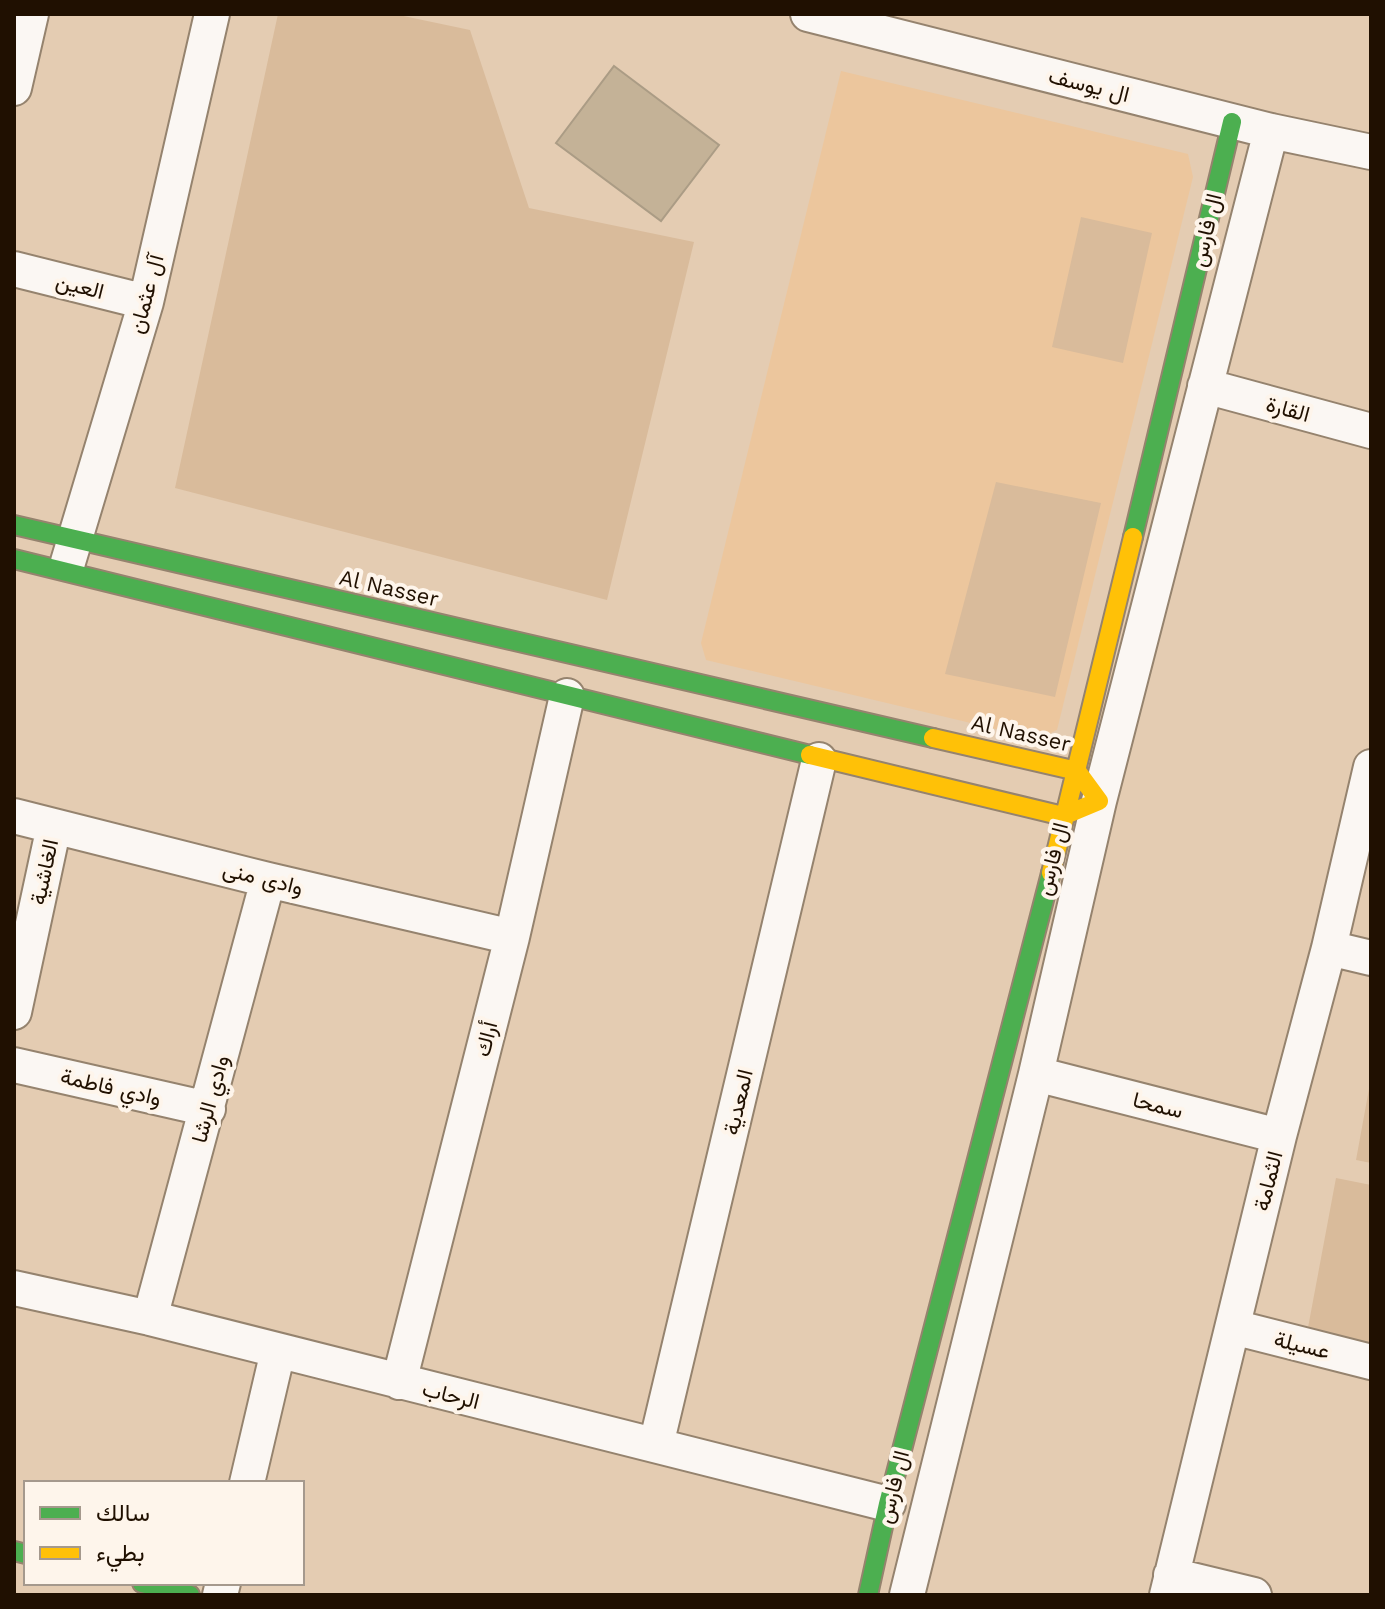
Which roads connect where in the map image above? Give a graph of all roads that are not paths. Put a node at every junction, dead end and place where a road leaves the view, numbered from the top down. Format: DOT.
graph roads {
  1 [pos="31,14"];
  2 [pos="212,14"];
  3 [pos="808,14"];
  4 [pos="14,88"];
  5 [pos="1232,122"];
  6 [pos="1271,131"];
  7 [pos="1371,152"];
  8 [pos="14,269"];
  9 [pos="146,302"];
  10 [pos="1205,386"];
  11 [pos="1371,431"];
  12 [pos="14,525"];
  13 [pos="70,554"];
  14 [pos="14,559"];
  15 [pos="567,696"];
  16 [pos="819,760"];
  17 [pos="1371,767"];
  18 [pos="1077,771"];
  19 [pos="1099,801"];
  20 [pos="14,816"];
  21 [pos="1063,816"];
  22 [pos="54,826"];
  23 [pos="268,880"];
  24 [pos="512,937"];
  25 [pos="1329,948"];
  26 [pos="1371,958"];
  27 [pos="14,1012"];
  28 [pos="14,1065"];
  29 [pos="1036,1074"];
  30 [pos="208,1109"];
  31 [pos="1279,1136"];
  32 [pos="14,1288"];
  33 [pos="150,1318"];
  34 [pos="1233,1327"];
  35 [pos="278,1351"];
  36 [pos="1371,1362"];
  37 [pos="399,1382"];
  38 [pos="656,1445"];
  39 [pos="247,1481"];
  40 [pos="888,1504"];
  41 [pos="150,1585"];
  42 [pos="1169,1585"];
  43 [pos="190,1595"];
  44 [pos="868,1595"];
  45 [pos="907,1595"];
  46 [pos="1254,1595"];
  1 -- 4 [label="street"];
  2 -- 9 [label="street, آل عثمان"];
  3 -- 5 [label="street, ال يوسف"];
  5 -- 6 [label="street, ال يوسف"];
  5 -- 18 [label="street, ال فارس"];
  6 -- 7 [label="street, ال يوسف"];
  6 -- 10 [label="street, ال فارس"];
  8 -- 9 [label="street, العين"];
  9 -- 13 [label="street, آل عثمان"];
  10 -- 11 [label="street, القارة"];
  10 -- 19 [label="street, ال فارس"];
  12 -- 13 [label="street, Al Nasser"];
  13 -- 14 [label="street, Al Nasser"];
  13 -- 15 [label="street, Al Nasser"];
  13 -- 18 [label="street, Al Nasser"];
  15 -- 16 [label="street, Al Nasser"];
  15 -- 24 [label="street, أراك"];
  16 -- 21 [label="street, Al Nasser"];
  16 -- 38 [label="street, المعدية"];
  17 -- 25 [label="street, الثمامة"];
  18 -- 19 [label="street, Al Nasser"];
  18 -- 21 [label="street, ال فارس"];
  19 -- 21 [label="street"];
  19 -- 29 [label="street, ال فارس"];
  20 -- 22 [label="street, وادى منى"];
  21 -- 40 [label="street, ال فارس"];
  22 -- 23 [label="street, وادى منى"];
  22 -- 27 [label="street, الغاشية"];
  23 -- 24 [label="street, وادى منى"];
  23 -- 30 [label="street, وادي الرشا"];
  24 -- 37 [label="street, أراك"];
  25 -- 26 [label="street"];
  25 -- 31 [label="street, الثمامة"];
  28 -- 30 [label="street, وادي فاطمة"];
  29 -- 31 [label="street, سمحا"];
  29 -- 45 [label="street, ال فارس"];
  30 -- 33 [label="street, وادي الرشا"];
  31 -- 34 [label="street, الثمامة"];
  32 -- 33 [label="street, الرحاب"];
  33 -- 35 [label="street, الرحاب"];
  34 -- 36 [label="street, عسيلة"];
  34 -- 42 [label="street, الثمامة"];
  35 -- 37 [label="street, الرحاب"];
  35 -- 39 [label="street"];
  37 -- 38 [label="street, الرحاب"];
  38 -- 40 [label="street, الرحاب"];
  40 -- 44 [label="street, ال فارس"];
  41 -- 43 [label="street"];
  42 -- 46 [label="street"];
}
